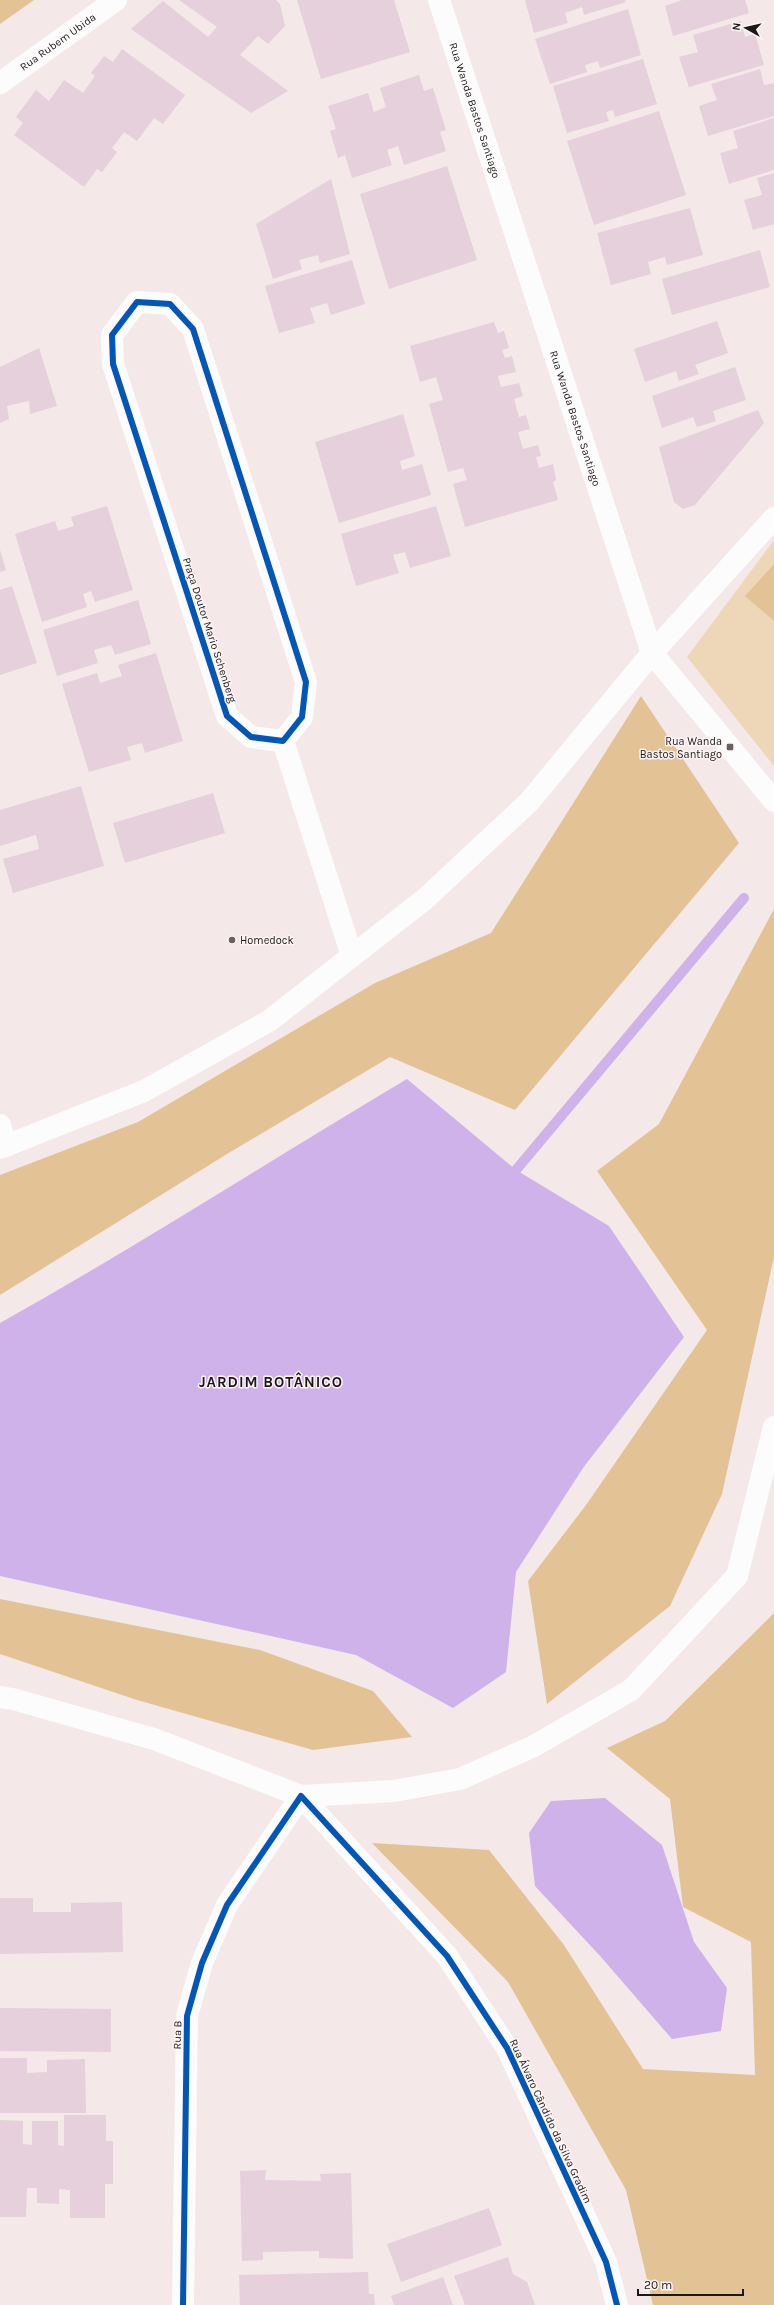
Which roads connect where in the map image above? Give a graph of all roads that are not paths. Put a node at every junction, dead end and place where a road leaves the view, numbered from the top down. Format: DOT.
graph roads {
  1 [pos="116,0"];
  2 [pos="439,0"];
  3 [pos="0,84"];
  4 [pos="774,518"];
  5 [pos="652,653"];
  6 [pos="283,741"];
  7 [pos="774,802"];
  8 [pos="352,956"];
  9 [pos="0,1125"];
  10 [pos="3,1147"];
  11 [pos="774,1427"];
  12 [pos="0,1697"];
  13 [pos="301,1796"];
  14 [pos="183,2305"];
  15 [pos="617,2305"];
  1 -- 3 [label="street, Rua Rubem Ubida"];
  2 -- 5 [label="street, Rua Wanda Bastos Santiago"];
  4 -- 5 [label="street"];
  5 -- 7 [label="street, Rua Wanda Bastos Santiago"];
  5 -- 8 [label="street"];
  6 -- 6 [label="street, Praça Doutor Mario Schenberg"];
  6 -- 8 [label="street"];
  8 -- 10 [label="street"];
  9 -- 10 [label="street"];
  11 -- 13 [label="street"];
  12 -- 13 [label="street"];
  13 -- 14 [label="street, Rua B"];
  13 -- 15 [label="street, Rua Álvaro Cândido da Silva Gradim"];
}
